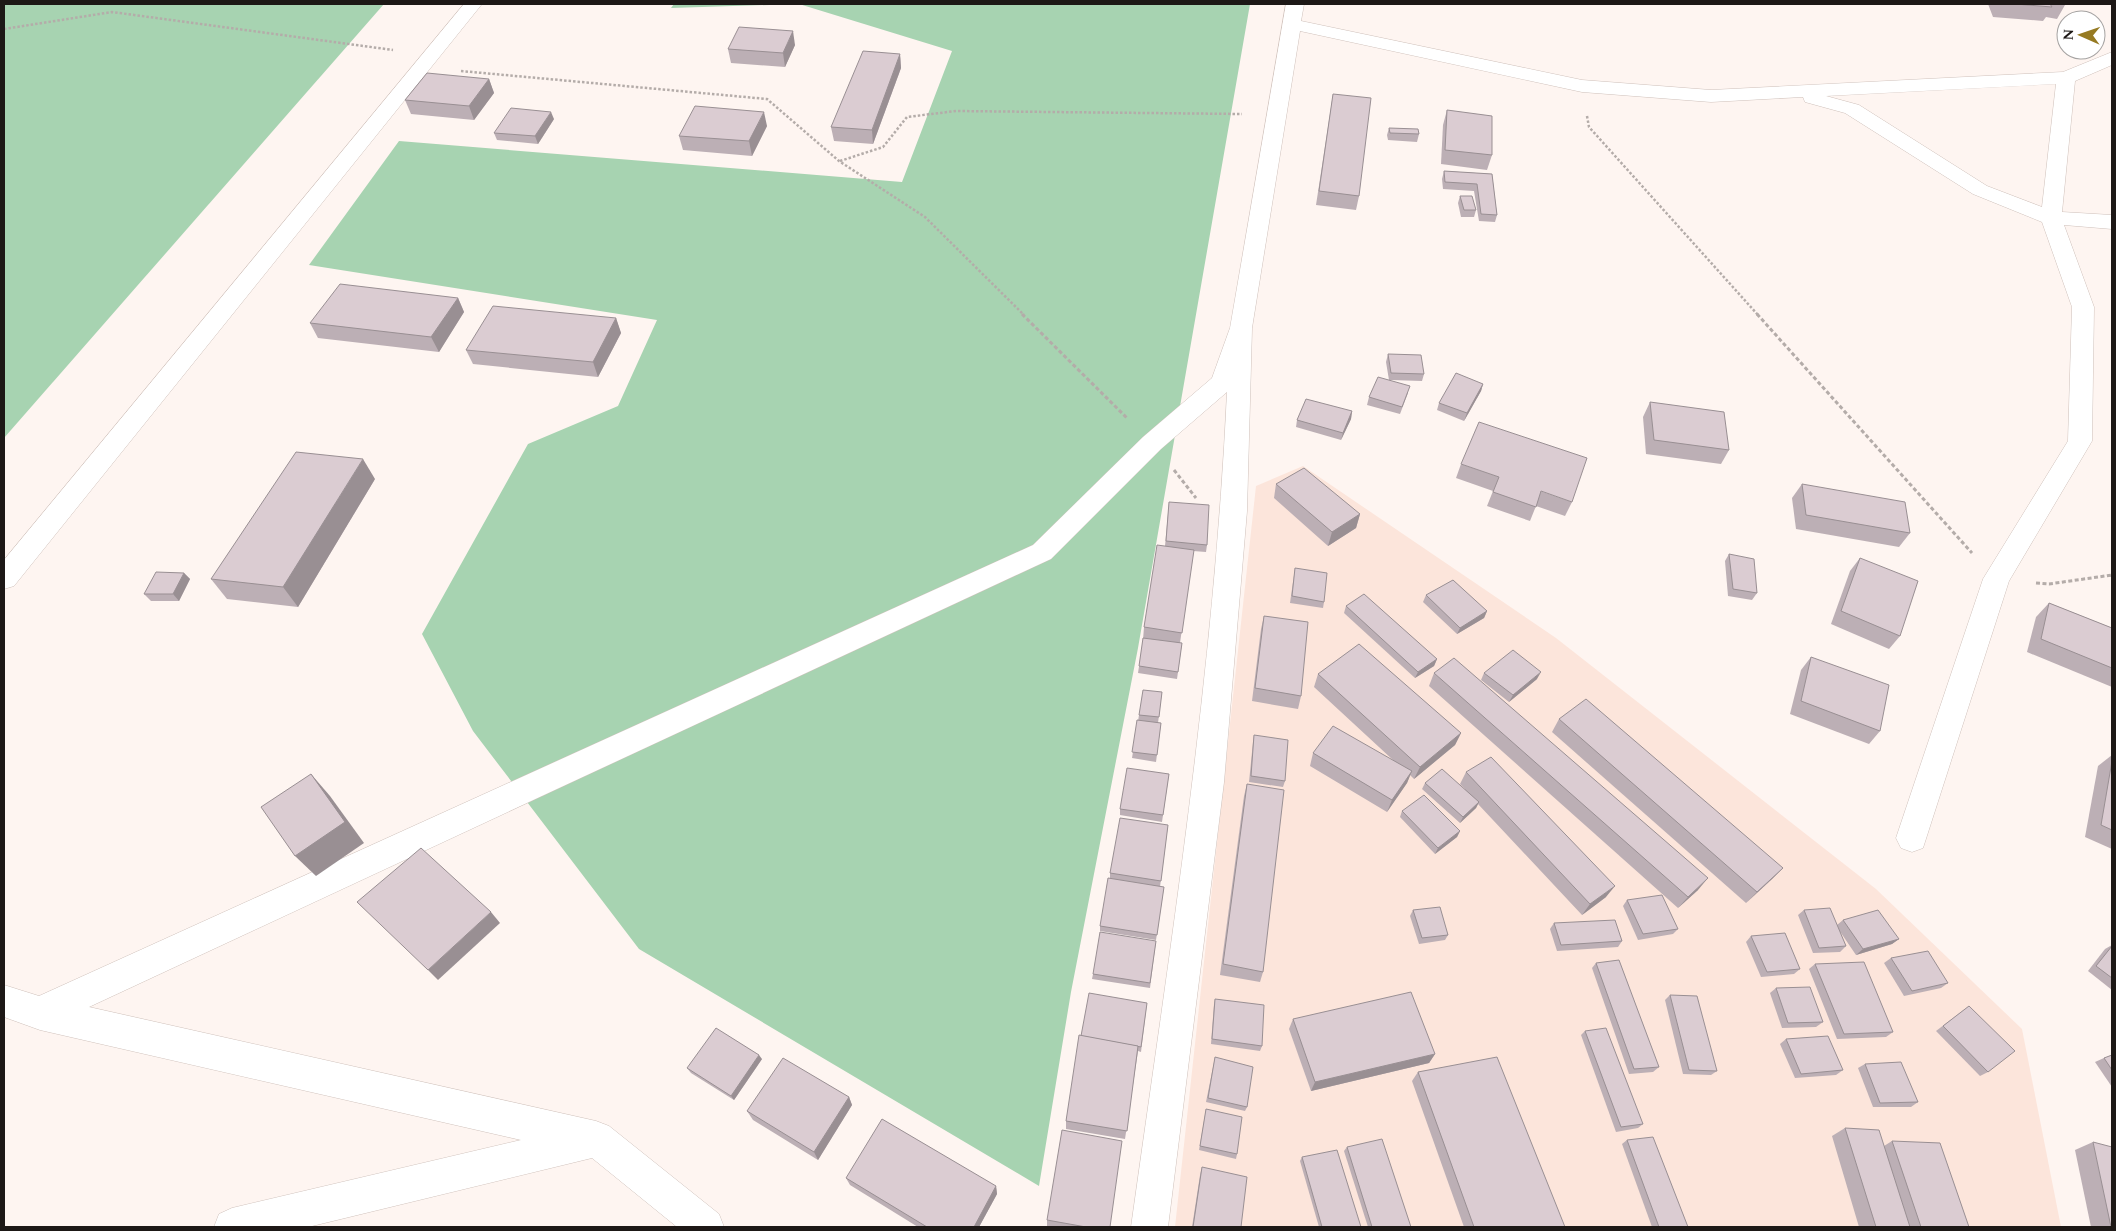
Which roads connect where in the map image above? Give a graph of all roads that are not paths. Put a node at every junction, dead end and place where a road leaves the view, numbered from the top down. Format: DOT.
graph roads {
  1 [pos="473,4"];
  2 [pos="1293,14"];
  3 [pos="2112,58"];
  4 [pos="2066,78"];
  5 [pos="1790,92"];
  6 [pos="2051,218"];
  7 [pos="2112,222"];
  8 [pos="1241,328"];
  9 [pos="4,579"];
  10 [pos="1912,838"];
  11 [pos="4,1001"];
  12 [pos="40,1012"];
  13 [pos="596,1139"];
  14 [pos="232,1227"];
  15 [pos="706,1227"];
  16 [pos="1150,1227"];
  1 -- 9 [label="street"];
  2 -- 5 [label="street"];
  2 -- 8 [label="street"];
  3 -- 4 [label="street"];
  4 -- 5 [label="street"];
  4 -- 6 [label="street"];
  5 -- 6 [label="street"];
  6 -- 7 [label="street"];
  6 -- 10 [label="street"];
  8 -- 12 [label="street"];
  8 -- 16 [label="street"];
  11 -- 12 [label="street"];
  12 -- 13 [label="street"];
  13 -- 14 [label="street"];
  13 -- 15 [label="street"];
}
